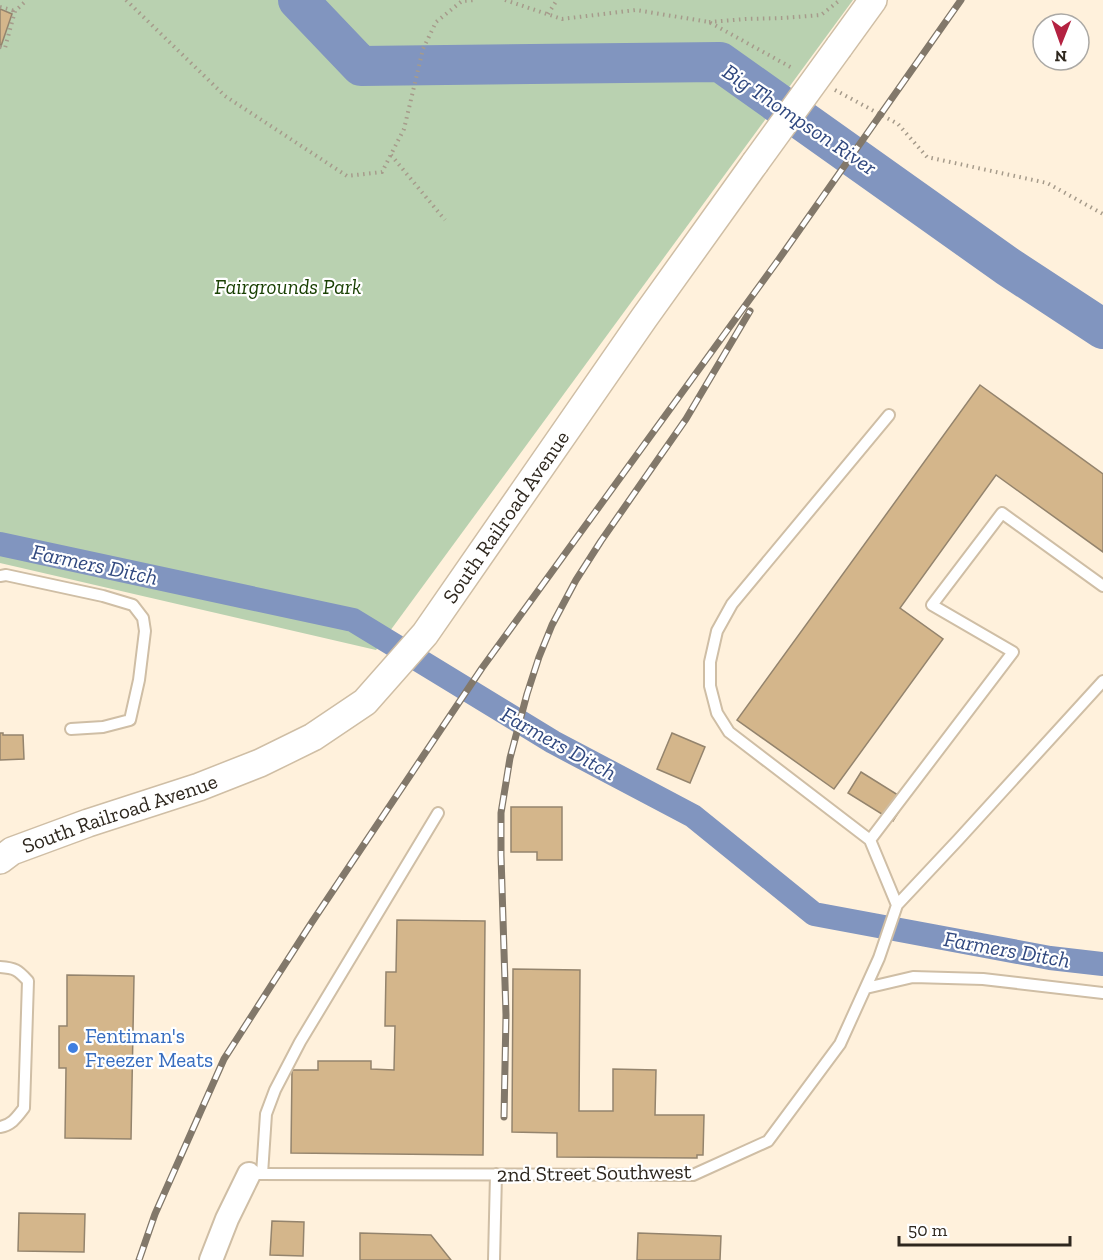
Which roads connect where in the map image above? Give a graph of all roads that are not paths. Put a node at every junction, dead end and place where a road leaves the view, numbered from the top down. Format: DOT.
graph roads {
  1 [pos="873,0"];
  2 [pos="889,415"];
  3 [pos="0,576"];
  4 [pos="1103,586"];
  5 [pos="1103,681"];
  6 [pos="72,729"];
  7 [pos="438,813"];
  8 [pos="870,840"];
  9 [pos="0,860"];
  10 [pos="897,905"];
  11 [pos="0,967"];
  12 [pos="866,988"];
  13 [pos="1103,993"];
  14 [pos="0,1127"];
  15 [pos="256,1174"];
  16 [pos="496,1174"];
  17 [pos="211,1260"];
  18 [pos="494,1260"];
  1 -- 9 [label="street, South Railroad Avenue, bridge"];
  2 -- 8 [label="lane"];
  3 -- 6 [label="lane"];
  4 -- 8 [label="lane"];
  5 -- 10 [label="lane"];
  7 -- 15 [label="lane"];
  8 -- 10 [label="lane"];
  10 -- 12 [label="lane, 2nd Street Southwest"];
  11 -- 14 [label="lane"];
  12 -- 13 [label="lane"];
  12 -- 16 [label="lane, 2nd Street Southwest"];
  15 -- 16 [label="lane, 2nd Street Southwest"];
  15 -- 17 [label="street"];
  16 -- 18 [label="lane"];
}
